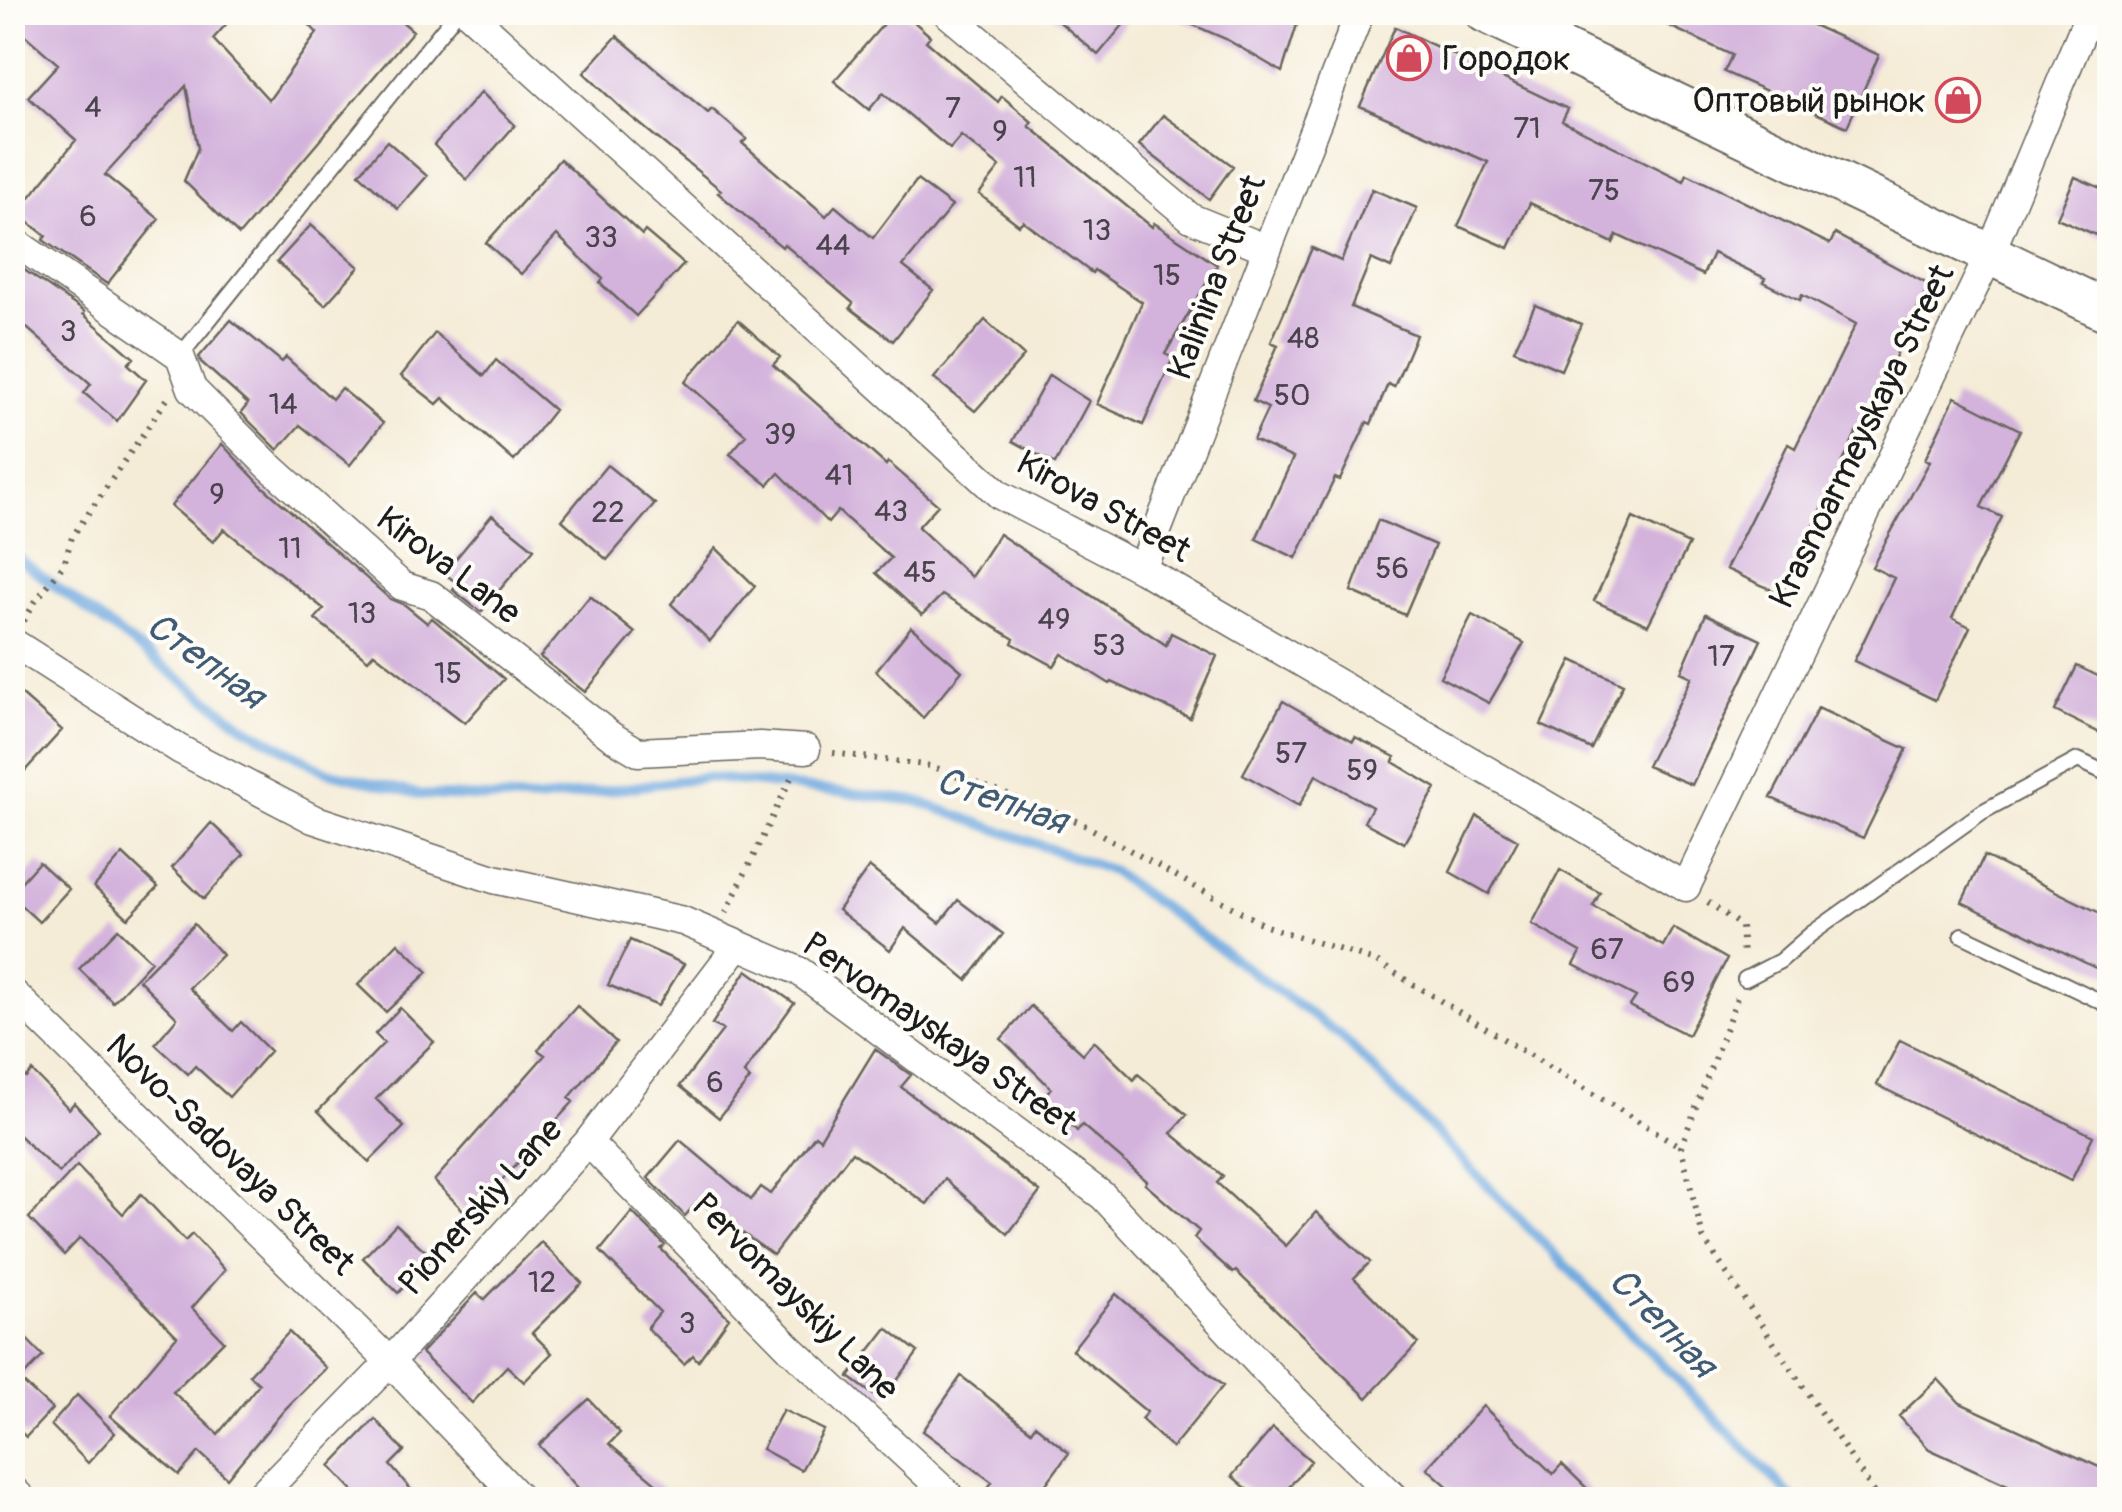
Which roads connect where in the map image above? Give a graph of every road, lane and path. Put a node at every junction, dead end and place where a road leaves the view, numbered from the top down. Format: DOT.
graph roads {
  1 [pos="457,12"];
  2 [pos="468,12"];
  3 [pos="946,12"];
  4 [pos="1360,12"];
  5 [pos="1485,12"];
  6 [pos="2090,12"];
  7 [pos="12,240"];
  8 [pos="1267,249"];
  9 [pos="1989,256"];
  10 [pos="2110,312"];
  11 [pos="183,364"];
  12 [pos="1142,569"];
  13 [pos="35,602"];
  14 [pos="12,642"];
  15 [pos="806,749"];
  16 [pos="2110,775"];
  17 [pos="1686,887"];
  18 [pos="1962,935"];
  19 [pos="727,939"];
  20 [pos="1744,978"];
  21 [pos="12,992"];
  22 [pos="2110,1006"];
  23 [pos="588,1142"];
  24 [pos="1681,1147"];
  25 [pos="390,1362"];
  26 [pos="12,1488"];
  27 [pos="23,1500"];
  28 [pos="256,1500"];
  29 [pos="521,1500"];
  30 [pos="954,1500"];
  31 [pos="1397,1500"];
  32 [pos="1884,1500"];
  1 -- 11 [label="lane"];
  2 -- 12 [label="street, Kirova Street"];
  3 -- 8 [label="street"];
  4 -- 8 [label="street, Kalinina Street"];
  5 -- 9 [label="main road"];
  6 -- 9 [label="street, Krasnoarmeyskaya Street"];
  7 -- 11 [label="street, Kirova Lane"];
  8 -- 12 [label="street, Kalinina Street"];
  9 -- 10 [label="main road"];
  9 -- 17 [label="street, Krasnoarmeyskaya Street"];
  11 -- 13 [label="path"];
  11 -- 15 [label="street, Kirova Lane"];
  12 -- 17 [label="street, Kirova Street"];
  14 -- 19 [label="street, Pervomayskaya Street"];
  15 -- 19 [label="path"];
  15 -- 24 [label="path"];
  16 -- 20 [label="lane"];
  17 -- 20 [label="path"];
  18 -- 22 [label="lane"];
  19 -- 23 [label="street, Pionerskiy Lane"];
  19 -- 31 [label="street, Pervomayskaya Street"];
  20 -- 24 [label="path"];
  21 -- 25 [label="street, Novo-Sadovaya Street"];
  23 -- 25 [label="street, Pionerskiy Lane"];
  23 -- 30 [label="street, Pervomayskiy Lane"];
  24 -- 32 [label="path"];
  25 -- 28 [label="street, Pionerskiy Lane"];
  25 -- 29 [label="street, Novo-Sadovaya Street"];
  26 -- 27 [label="street"];
}
